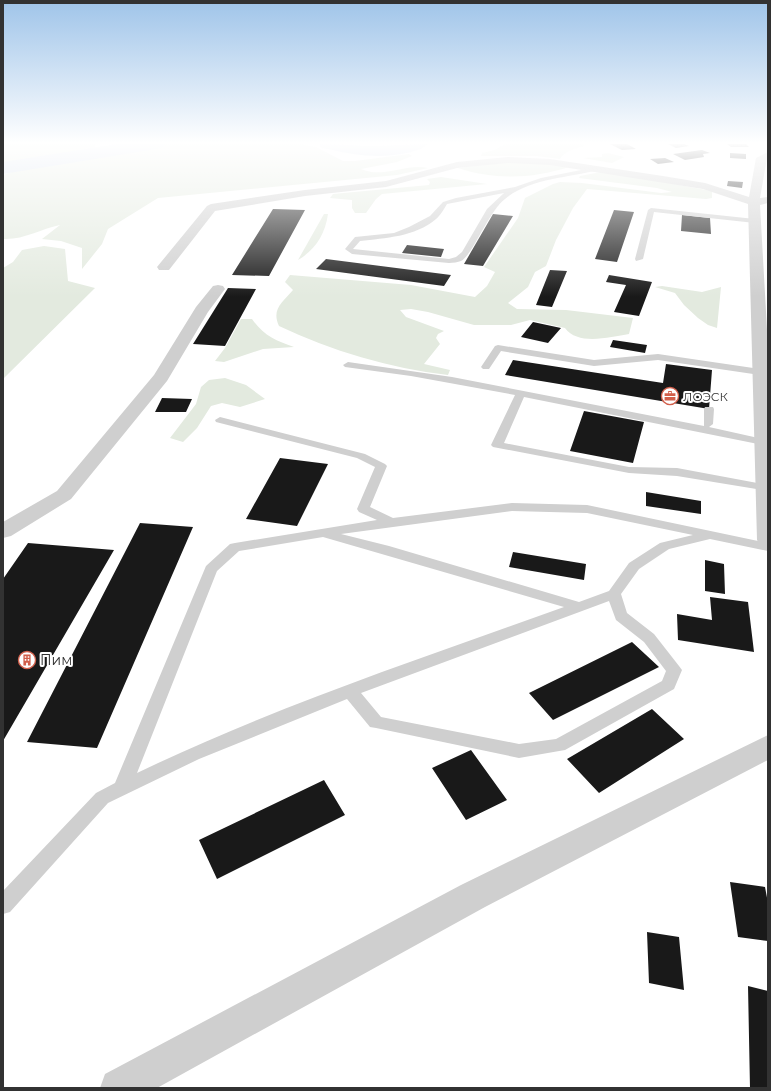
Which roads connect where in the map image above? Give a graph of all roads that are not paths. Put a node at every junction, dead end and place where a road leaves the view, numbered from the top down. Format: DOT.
graph roads {
  1 [pos="295,195"];
  2 [pos="482,195"];
  3 [pos="508,195"];
  4 [pos="738,195"];
  5 [pos="761,201"];
  6 [pos="755,221"];
  7 [pos="639,259"];
  8 [pos="164,267"];
  9 [pos="218,289"];
  10 [pos="348,365"];
  11 [pos="486,368"];
  12 [pos="760,372"];
  13 [pos="521,393"];
  14 [pos="708,409"];
  15 [pos="220,420"];
  16 [pos="708,424"];
  17 [pos="763,442"];
  18 [pos="766,488"];
  19 [pos="391,522"];
  20 [pos="3,531"];
  21 [pos="321,533"];
  22 [pos="710,535"];
  23 [pos="768,540"];
  24 [pos="768,547"];
  25 [pos="614,594"];
  26 [pos="580,607"];
  27 [pos="350,691"];
  28 [pos="768,747"];
  29 [pos="122,788"];
  30 [pos="3,905"];
  31 [pos="119,1088"];
  1 -- 8 [label="street"];
  2 -- 3 [label="lane"];
  4 -- 5 [label="street"];
  5 -- 6 [label="street"];
  6 -- 7 [label="lane"];
  6 -- 12 [label="street"];
  9 -- 20 [label="street"];
  10 -- 13 [label="lane"];
  11 -- 12 [label="lane"];
  12 -- 17 [label="street"];
  13 -- 17 [label="lane"];
  13 -- 18 [label="lane"];
  14 -- 16 [label="lane"];
  15 -- 19 [label="lane"];
  17 -- 18 [label="street"];
  18 -- 23 [label="street"];
  19 -- 21 [label="lane"];
  19 -- 22 [label="lane"];
  21 -- 26 [label="lane"];
  21 -- 29 [label="lane"];
  22 -- 24 [label="lane"];
  22 -- 25 [label="lane"];
  25 -- 26 [label="lane"];
  25 -- 27 [label="lane"];
  26 -- 27 [label="lane"];
  27 -- 29 [label="lane"];
  28 -- 31 [label="street"];
  29 -- 30 [label="lane"];
}
